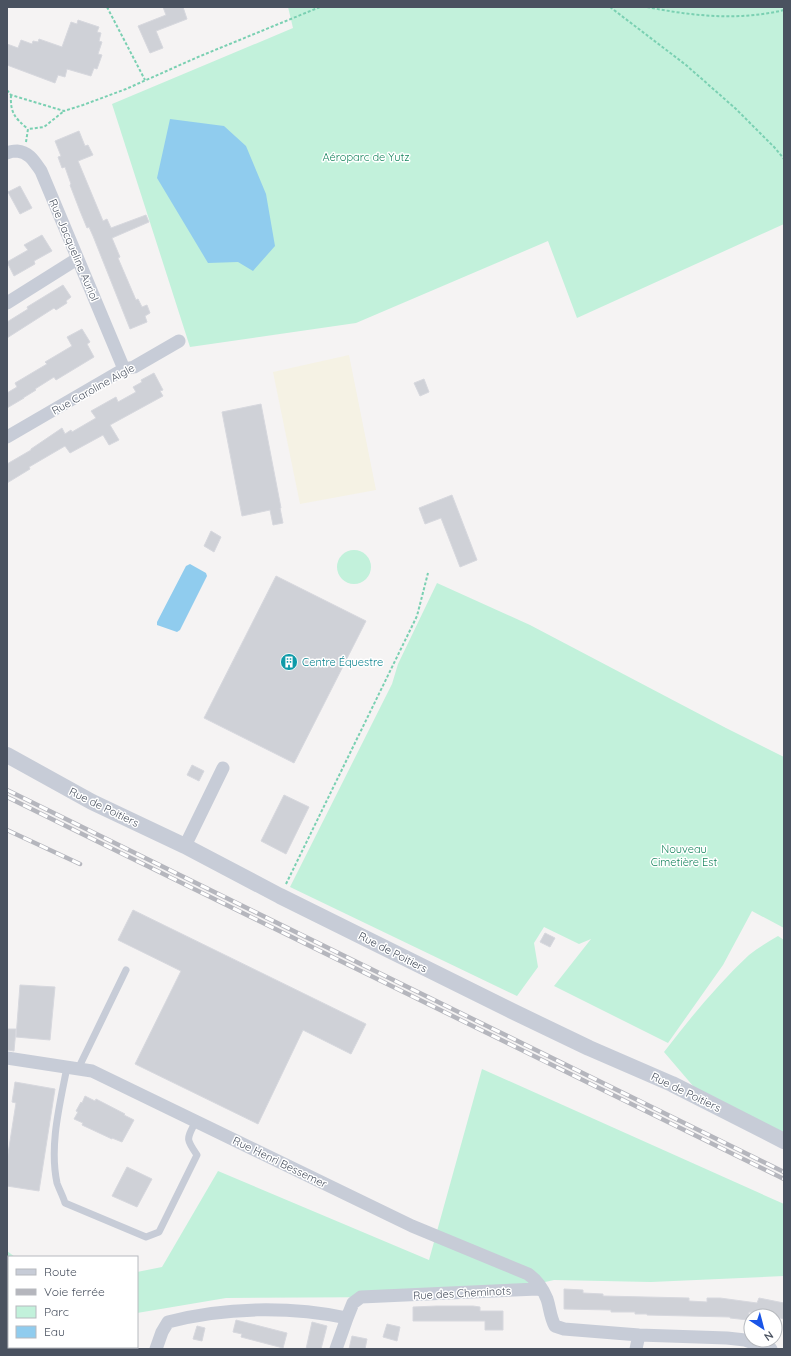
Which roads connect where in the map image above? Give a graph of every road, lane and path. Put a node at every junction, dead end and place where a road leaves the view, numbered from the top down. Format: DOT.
graph roads {
  1 [pos="107,7"];
  2 [pos="320,7"];
  3 [pos="610,7"];
  4 [pos="648,7"];
  5 [pos="784,10"];
  6 [pos="145,80"];
  7 [pos="7,90"];
  8 [pos="11,95"];
  9 [pos="64,111"];
  10 [pos="28,129"];
  11 [pos="24,152"];
  12 [pos="7,153"];
  13 [pos="784,159"];
  14 [pos="77,259"];
  15 [pos="7,303"];
  16 [pos="179,341"];
  17 [pos="124,369"];
  18 [pos="7,437"];
  19 [pos="428,573"];
  20 [pos="7,756"];
  21 [pos="224,768"];
  22 [pos="185,846"];
  23 [pos="280,896"];
  24 [pos="126,970"];
  25 [pos="7,1058"];
  26 [pos="72,1068"];
  27 [pos="196,1122"];
  28 [pos="784,1141"];
  29 [pos="542,1291"];
  30 [pos="347,1318"];
  31 [pos="639,1335"];
  32 [pos="156,1349"];
  33 [pos="336,1349"];
  34 [pos="636,1349"];
  35 [pos="772,1349"];
  1 -- 6 [label="path"];
  2 -- 6 [label="path"];
  3 -- 13 [label="path"];
  4 -- 5 [label="path"];
  6 -- 9 [label="path"];
  7 -- 8 [label="path"];
  8 -- 9 [label="path"];
  8 -- 10 [label="path"];
  9 -- 10 [label="path"];
  10 -- 11 [label="path"];
  11 -- 12 [label="street"];
  11 -- 14 [label="street, Rue Jacqueline Auriol"];
  14 -- 15 [label="street"];
  14 -- 17 [label="street, Rue Jacqueline Auriol"];
  16 -- 17 [label="street, Rue Caroline Aigle"];
  17 -- 18 [label="street, Rue Caroline Aigle"];
  19 -- 23 [label="path"];
  20 -- 22 [label="street, Rue de Poitiers"];
  21 -- 22 [label="street"];
  22 -- 23 [label="street, Rue de Poitiers"];
  23 -- 28 [label="street, Rue de Poitiers"];
  24 -- 26 [label="lane"];
  25 -- 26 [label="street, Rue Henri Bessemer"];
  26 -- 27 [label="street, Rue Henri Bessemer"];
  26 -- 27 [label="lane"];
  27 -- 29 [label="street, Rue Henri Bessemer"];
  29 -- 30 [label="street, Rue des Cheminots"];
  29 -- 31 [label="street"];
  30 -- 32 [label="street"];
  30 -- 33 [label="street, Rue des Cheminots"];
  31 -- 34 [label="street"];
  31 -- 35 [label="street"];
}
